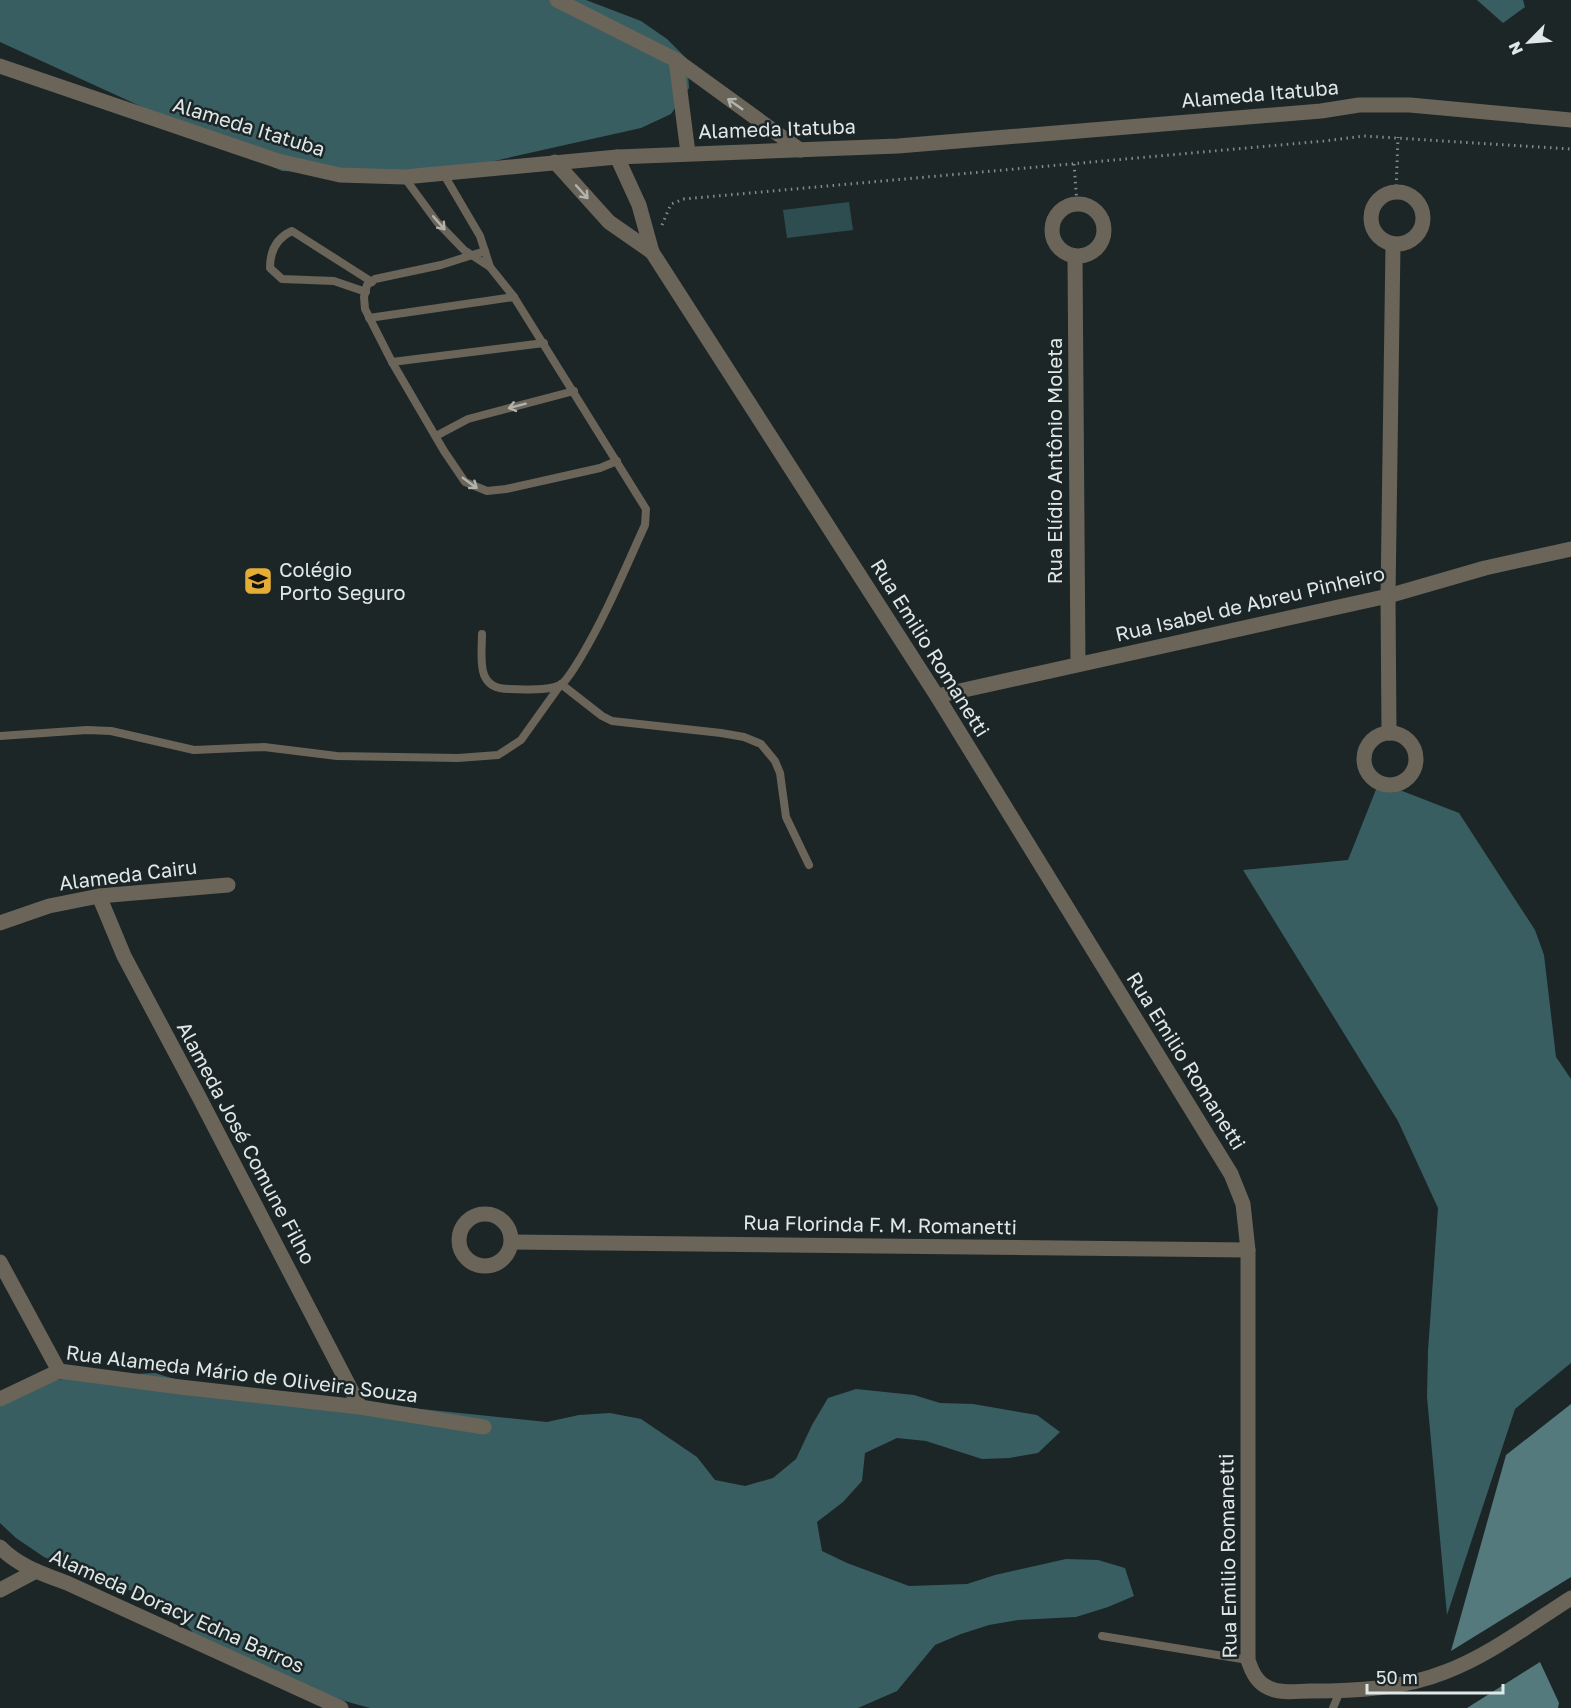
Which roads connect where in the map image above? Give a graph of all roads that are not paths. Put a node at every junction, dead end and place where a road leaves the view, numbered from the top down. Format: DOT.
graph roads {
  1 [pos="557,0"];
  2 [pos="676,60"];
  3 [pos="0,66"];
  4 [pos="1571,120"];
  5 [pos="800,150"];
  6 [pos="688,153"];
  7 [pos="617,157"];
  8 [pos="555,162"];
  9 [pos="443,173"];
  10 [pos="404,177"];
  11 [pos="1393,244"];
  12 [pos="485,251"];
  13 [pos="652,252"];
  14 [pos="472,255"];
  15 [pos="1075,257"];
  16 [pos="490,267"];
  17 [pos="372,282"];
  18 [pos="366,292"];
  19 [pos="514,297"];
  20 [pos="369,318"];
  21 [pos="544,343"];
  22 [pos="392,362"];
  23 [pos="574,391"];
  24 [pos="436,436"];
  25 [pos="617,460"];
  26 [pos="1571,549"];
  27 [pos="1388,596"];
  28 [pos="482,634"];
  29 [pos="1077,664"];
  30 [pos="561,684"];
  31 [pos="937,696"];
  32 [pos="1389,733"];
  33 [pos="0,736"];
  34 [pos="809,865"];
  35 [pos="228,885"];
  36 [pos="99,896"];
  37 [pos="0,923"];
  38 [pos="512,1242"];
  39 [pos="1248,1250"];
  40 [pos="0,1262"];
  41 [pos="59,1371"];
  42 [pos="0,1400"];
  43 [pos="360,1407"];
  44 [pos="484,1426"];
  45 [pos="0,1546"];
  46 [pos="36,1571"];
  47 [pos="0,1590"];
  48 [pos="1571,1598"];
  49 [pos="1102,1636"];
  50 [pos="1248,1660"];
  51 [pos="1340,1691"];
  52 [pos="341,1708"];
  53 [pos="1333,1708"];
  1 -- 2 [label="street"];
  5 -- 2 [label="street, one-way"];
  2 -- 6 [label="street"];
  3 -- 10 [label="street, Alameda Itatuba"];
  4 -- 5 [label="street, Alameda Itatuba"];
  5 -- 6 [label="street, Alameda Itatuba"];
  6 -- 7 [label="street, Alameda Itatuba"];
  7 -- 8 [label="street, Alameda Itatuba"];
  7 -- 13 [label="street, Rua Emilio Romanetti"];
  8 -- 9 [label="street, Alameda Itatuba"];
  8 -- 13 [label="street, Rua Emilio Romanetti, one-way"];
  9 -- 10 [label="street, Alameda Itatuba"];
  9 -- 12 [label="lane"];
  10 -- 14 [label="lane, one-way"];
  11 -- 11 [label="street"];
  11 -- 27 [label="street"];
  12 -- 14 [label="lane"];
  12 -- 16 [label="lane"];
  13 -- 31 [label="street, Rua Emilio Romanetti"];
  14 -- 16 [label="lane"];
  14 -- 17 [label="lane"];
  15 -- 15 [label="street"];
  15 -- 29 [label="street, Rua Elídio Antônio Moleta"];
  16 -- 19 [label="lane"];
  17 -- 18 [label="lane"];
  17 -- 18 [label="lane"];
  18 -- 20 [label="lane"];
  19 -- 20 [label="lane"];
  19 -- 21 [label="lane"];
  20 -- 22 [label="lane"];
  21 -- 22 [label="lane"];
  21 -- 23 [label="lane"];
  22 -- 24 [label="lane"];
  23 -- 24 [label="lane, one-way"];
  23 -- 25 [label="lane"];
  24 -- 25 [label="lane, one-way"];
  25 -- 30 [label="lane"];
  26 -- 27 [label="street, Rua Isabel de Abreu Pinheiro"];
  27 -- 29 [label="street, Rua Isabel de Abreu Pinheiro"];
  27 -- 32 [label="street"];
  28 -- 30 [label="lane"];
  29 -- 31 [label="street, Rua Isabel de Abreu Pinheiro"];
  30 -- 33 [label="lane"];
  30 -- 34 [label="lane"];
  31 -- 39 [label="street, Rua Emilio Romanetti"];
  35 -- 36 [label="street, Alameda Cairu"];
  36 -- 37 [label="street, Alameda Cairu"];
  36 -- 43 [label="street, Alameda José Comune Filho"];
  38 -- 39 [label="street, Rua Florinda F. M. Romanetti"];
  39 -- 50 [label="street, Rua Emilio Romanetti"];
  40 -- 41 [label="street"];
  41 -- 42 [label="street, Rua Alameda Mário de Oliveira Souza"];
  41 -- 43 [label="street, Rua Alameda Mário de Oliveira Souza"];
  43 -- 44 [label="street, Rua Alameda Mário de Oliveira Souza"];
  45 -- 46 [label="street, Alameda Doracy Edna Barros"];
  46 -- 47 [label="street"];
  46 -- 52 [label="street, Alameda Doracy Edna Barros"];
  48 -- 51 [label="street, Rua Emilio Romanetti"];
  49 -- 50 [label="lane"];
  50 -- 51 [label="street, Rua Emilio Romanetti"];
  51 -- 53 [label="lane"];
}
